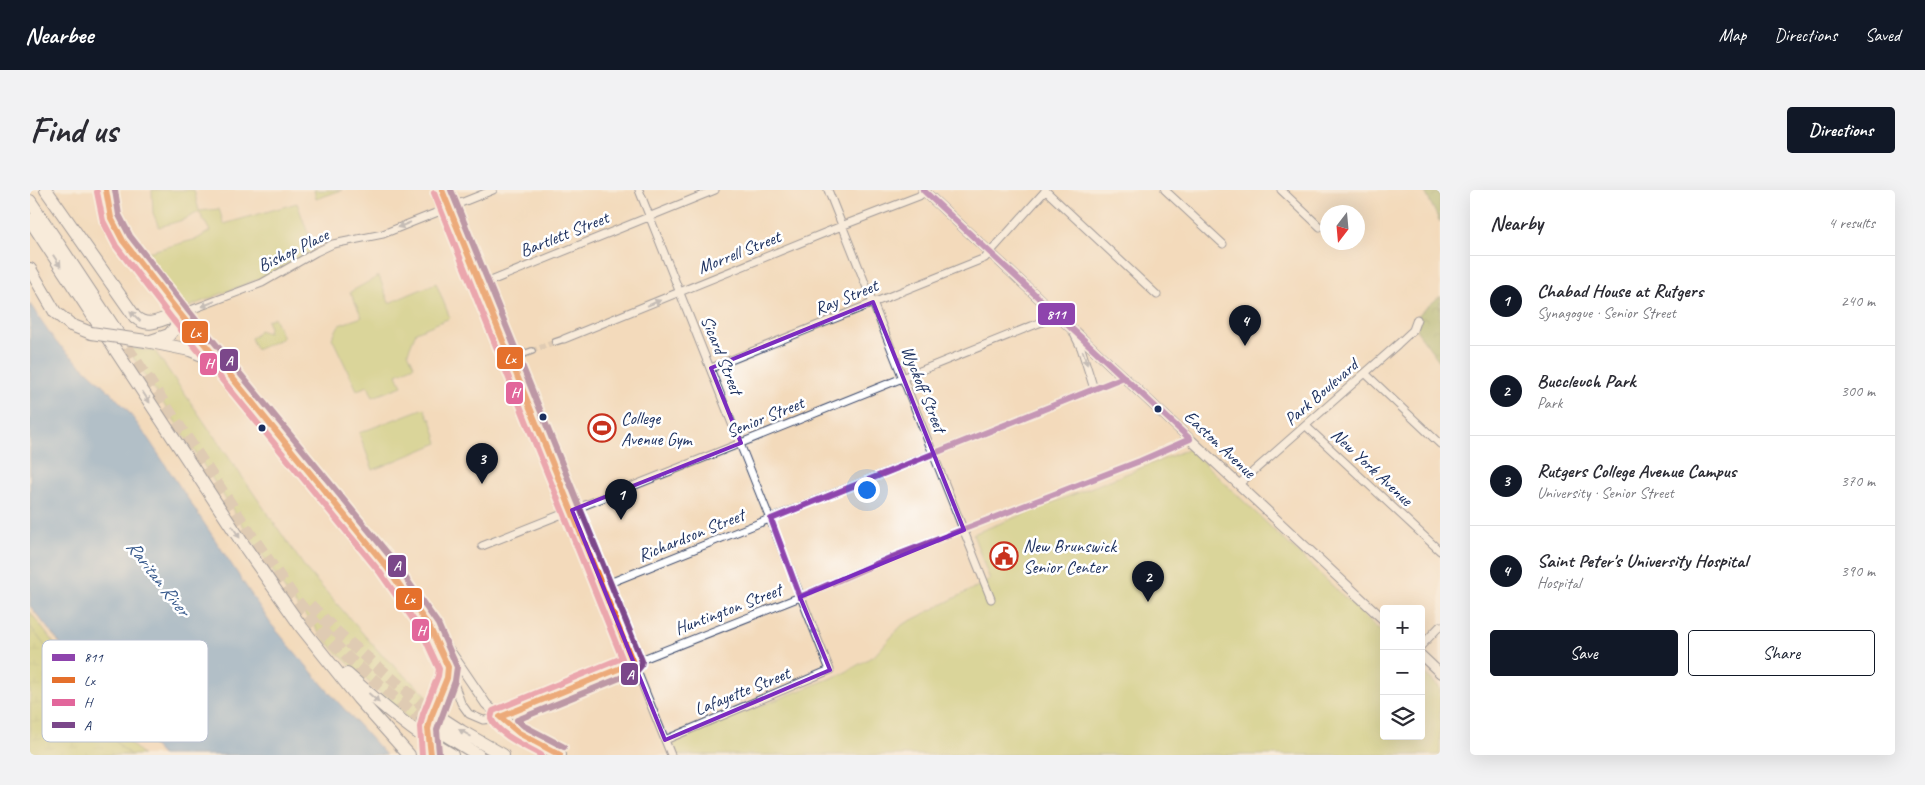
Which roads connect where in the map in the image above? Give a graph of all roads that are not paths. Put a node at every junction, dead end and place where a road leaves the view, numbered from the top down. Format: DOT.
graph roads {
  1 [pos="46,190"];
  2 [pos="106,190"];
  3 [pos="442,190"];
  4 [pos="493,190"];
  5 [pos="639,190"];
  6 [pos="715,190"];
  7 [pos="828,190"];
  8 [pos="1046,190"];
  9 [pos="1165,190"];
  10 [pos="1281,190"];
  11 [pos="924,191"];
  12 [pos="30,201"];
  13 [pos="450,208"];
  14 [pos="649,216"];
  15 [pos="30,220"];
  16 [pos="842,225"];
  17 [pos="1320,227"];
  18 [pos="1223,244"];
  19 [pos="990,252"];
  20 [pos="30,269"];
  21 [pos="481,284"];
  22 [pos="680,292"];
  23 [pos="1157,295"];
  24 [pos="873,302"];
  25 [pos="182,316"];
  26 [pos="1059,316"];
  27 [pos="1417,319"];
  28 [pos="1072,329"];
  29 [pos="117,332"];
  30 [pos="564,338"];
  31 [pos="167,341"];
  32 [pos="555,342"];
  33 [pos="532,350"];
  34 [pos="518,356"];
  35 [pos="219,362"];
  36 [pos="711,368"];
  37 [pos="1366,374"];
  38 [pos="904,378"];
  39 [pos="1124,378"];
  40 [pos="1094,389"];
  41 [pos="1306,426"];
  42 [pos="1190,439"];
  43 [pos="741,443"];
  44 [pos="1440,444"];
  45 [pos="934,453"];
  46 [pos="1239,484"];
  47 [pos="572,510"];
  48 [pos="770,520"];
  49 [pos="964,530"];
  50 [pos="482,546"];
  51 [pos="1440,551"];
  52 [pos="602,586"];
  53 [pos="800,597"];
  54 [pos="991,599"];
  55 [pos="1380,616"];
  56 [pos="1440,626"];
  57 [pos="302,628"];
  58 [pos="430,628"];
  59 [pos="1425,642"];
  60 [pos="1425,659"];
  61 [pos="633,663"];
  62 [pos="448,667"];
  63 [pos="830,670"];
  64 [pos="1440,673"];
  65 [pos="500,717"];
  66 [pos="664,740"];
  67 [pos="409,755"];
  68 [pos="432,755"];
  69 [pos="452,755"];
  70 [pos="478,755"];
  71 [pos="503,755"];
  72 [pos="560,755"];
  73 [pos="671,755"];
  25 -- 1 [label="highway, one-way"];
  2 -- 25 [label="street"];
  3 -- 13 [label="street"];
  4 -- 13 [label="street, Bishop Place"];
  5 -- 14 [label="street, Sicard Street"];
  6 -- 14 [label="street, Bartlett Street"];
  7 -- 16 [label="street, Wyckoff Street"];
  8 -- 19 [label="street, Ray Street"];
  8 -- 23 [label="street"];
  9 -- 18 [label="street"];
  10 -- 17 [label="street"];
  11 -- 16 [label="street, Morrell Street"];
  11 -- 19 [label="street, Easton Avenue"];
  12 -- 29 [label="highway"];
  13 -- 21 [label="street"];
  13 -- 25 [label="street, Bishop Place, one-way"];
  14 -- 21 [label="street, Bartlett Street"];
  14 -- 22 [label="street, Sicard Street"];
  15 -- 57 [label="highway, one-way"];
  16 -- 22 [label="street, Morrell Street"];
  16 -- 24 [label="street, Wyckoff Street"];
  19 -- 24 [label="street, Ray Street"];
  19 -- 26 [label="street, Easton Avenue"];
  20 -- 31 [label="highway, bridge"];
  21 -- 47 [label="street"];
  30 -- 22 [label="street, Morrell Street, one-way"];
  22 -- 36 [label="street, Sicard Street"];
  24 -- 36 [label="street, Ray Street"];
  24 -- 38 [label="street, Wyckoff Street"];
  25 -- 31 [label="highway"];
  25 -- 35 [label="street"];
  26 -- 28 [label="street, Easton Avenue"];
  26 -- 38 [label="street, Senior Street"];
  27 -- 37 [label="street, Park Boulevard"];
  28 -- 39 [label="street, Easton Avenue"];
  28 -- 40 [label="street, one-way"];
  30 -- 32 [label="street"];
  31 -- 35 [label="highway"];
  33 -- 34 [label="street"];
  35 -- 58 [label="street"];
  36 -- 43 [label="street, Sicard Street"];
  37 -- 41 [label="street, Park Boulevard"];
  37 -- 44 [label="street"];
  38 -- 43 [label="street, Senior Street"];
  38 -- 45 [label="street, Wyckoff Street"];
  39 -- 40 [label="street, Richardson Street"];
  39 -- 42 [label="street, Easton Avenue"];
  40 -- 45 [label="street, Richardson Street"];
  41 -- 46 [label="street, Park Boulevard"];
  41 -- 51 [label="street, New York Avenue"];
  42 -- 46 [label="street, Easton Avenue"];
  42 -- 49 [label="street, Huntington Street"];
  43 -- 47 [label="street, Senior Street"];
  43 -- 48 [label="street, Sicard Street"];
  45 -- 48 [label="street, Richardson Street"];
  45 -- 49 [label="street, Wyckoff Street"];
  46 -- 55 [label="street, Easton Avenue"];
  47 -- 50 [label="street, Senior Street"];
  47 -- 52 [label="street"];
  48 -- 52 [label="street, Richardson Street"];
  48 -- 53 [label="street, Sicard Street"];
  49 -- 53 [label="street, Huntington Street"];
  49 -- 54 [label="street, Wyckoff Street"];
  52 -- 61 [label="street"];
  53 -- 61 [label="street, Huntington Street"];
  63 -- 53 [label="street, Sicard Street, one-way"];
  56 -- 59 [label="street"];
  57 -- 67 [label="highway"];
  57 -- 69 [label="highway, one-way"];
  58 -- 62 [label="street"];
  58 -- 65 [label="street"];
  60 -- 64 [label="street"];
  61 -- 65 [label="street, Huntington Street"];
  61 -- 66 [label="street"];
  62 -- 65 [label="street"];
  62 -- 68 [label="highway, bridge"];
  63 -- 66 [label="street, Lafayette Street"];
  65 -- 72 [label="highway"];
  66 -- 73 [label="street"];
  71 -- 70 [label="highway, one-way"];
}
